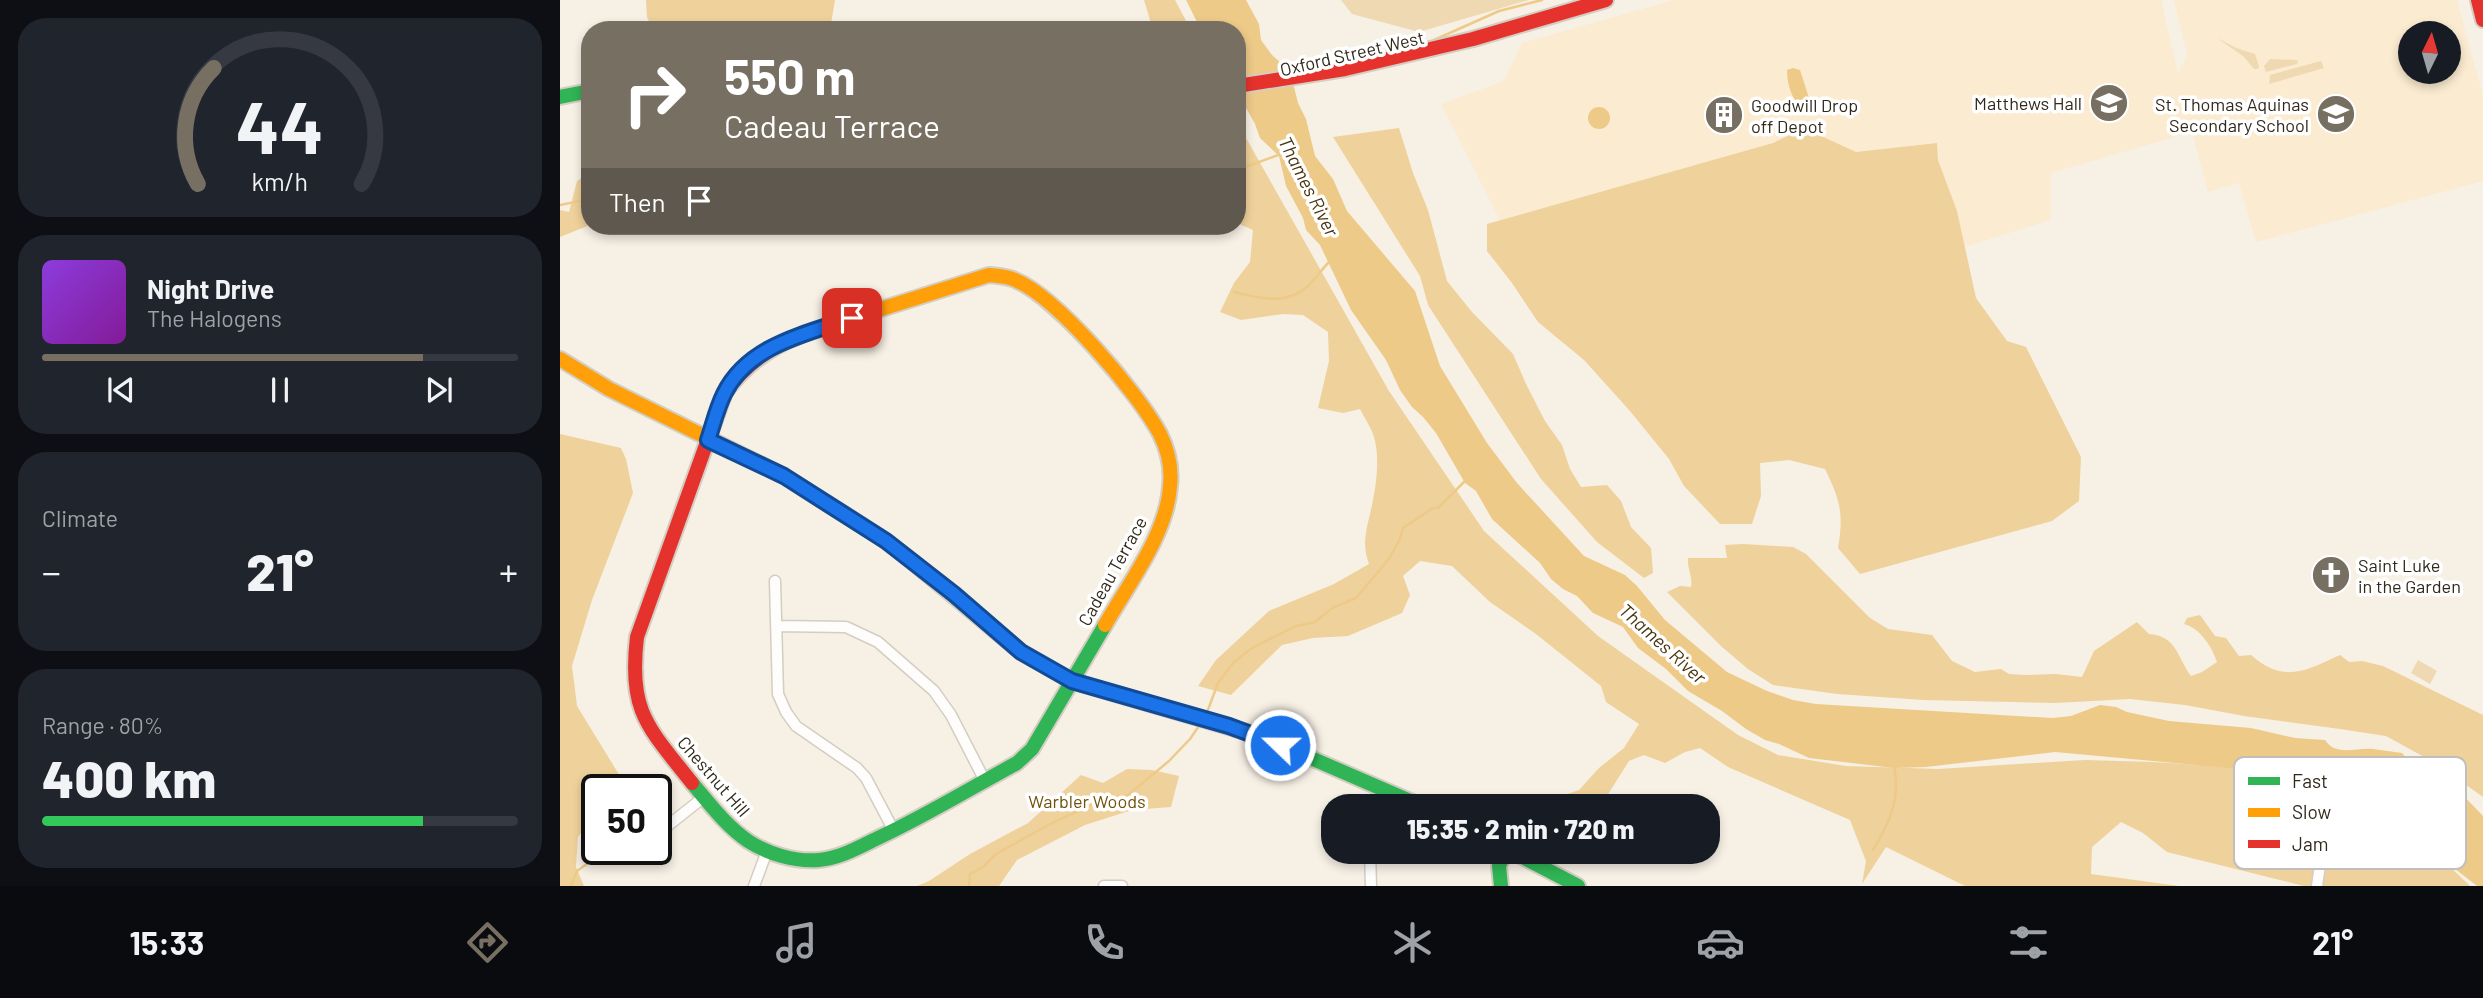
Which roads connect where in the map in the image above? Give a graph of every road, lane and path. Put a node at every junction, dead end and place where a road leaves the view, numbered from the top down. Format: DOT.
graph roads {
  1 [pos="1606,0"];
  2 [pos="2478,0"];
  3 [pos="2483,20"];
  4 [pos="1435,50"];
  5 [pos="1246,85"];
  6 [pos="581,93"];
  7 [pos="1246,93"];
  8 [pos="560,97"];
  9 [pos="560,359"];
  10 [pos="708,440"];
  11 [pos="775,581"];
  12 [pos="778,626"];
  13 [pos="1072,681"];
  14 [pos="985,781"];
  15 [pos="1387,791"];
  16 [pos="1386,794"];
  17 [pos="1394,794"];
  18 [pos="704,797"];
  19 [pos="672,822"];
  20 [pos="894,831"];
  21 [pos="767,851"];
  22 [pos="1370,864"];
  23 [pos="1500,864"];
  24 [pos="1536,864"];
  25 [pos="754,886"];
  26 [pos="1104,886"];
  27 [pos="1122,886"];
  28 [pos="1371,886"];
  29 [pos="1501,886"];
  30 [pos="1578,886"];
  1 -- 4 [label="street, Oxford Street West"];
  2 -- 3 [label="street"];
  4 -- 5 [label="street, Oxford Street West"];
  4 -- 7 [label="street, Oxford Street West"];
  6 -- 8 [label="street"];
  9 -- 10 [label="street"];
  10 -- 13 [label="street"];
  10 -- 13 [label="street, Cadeau Terrace"];
  10 -- 18 [label="street, Chestnut Hill"];
  11 -- 12 [label="street"];
  12 -- 14 [label="street"];
  12 -- 20 [label="street"];
  13 -- 14 [label="street, Chestnut Hill"];
  13 -- 15 [label="street"];
  14 -- 20 [label="street, Chestnut Hill"];
  15 -- 16 [label="street"];
  15 -- 17 [label="street"];
  18 -- 19 [label="street"];
  18 -- 21 [label="street, Chestnut Hill"];
  20 -- 21 [label="street, Chestnut Hill"];
  21 -- 25 [label="street"];
  22 -- 28 [label="street"];
  23 -- 29 [label="street"];
  24 -- 30 [label="street"];
  26 -- 27 [label="street"];
}
